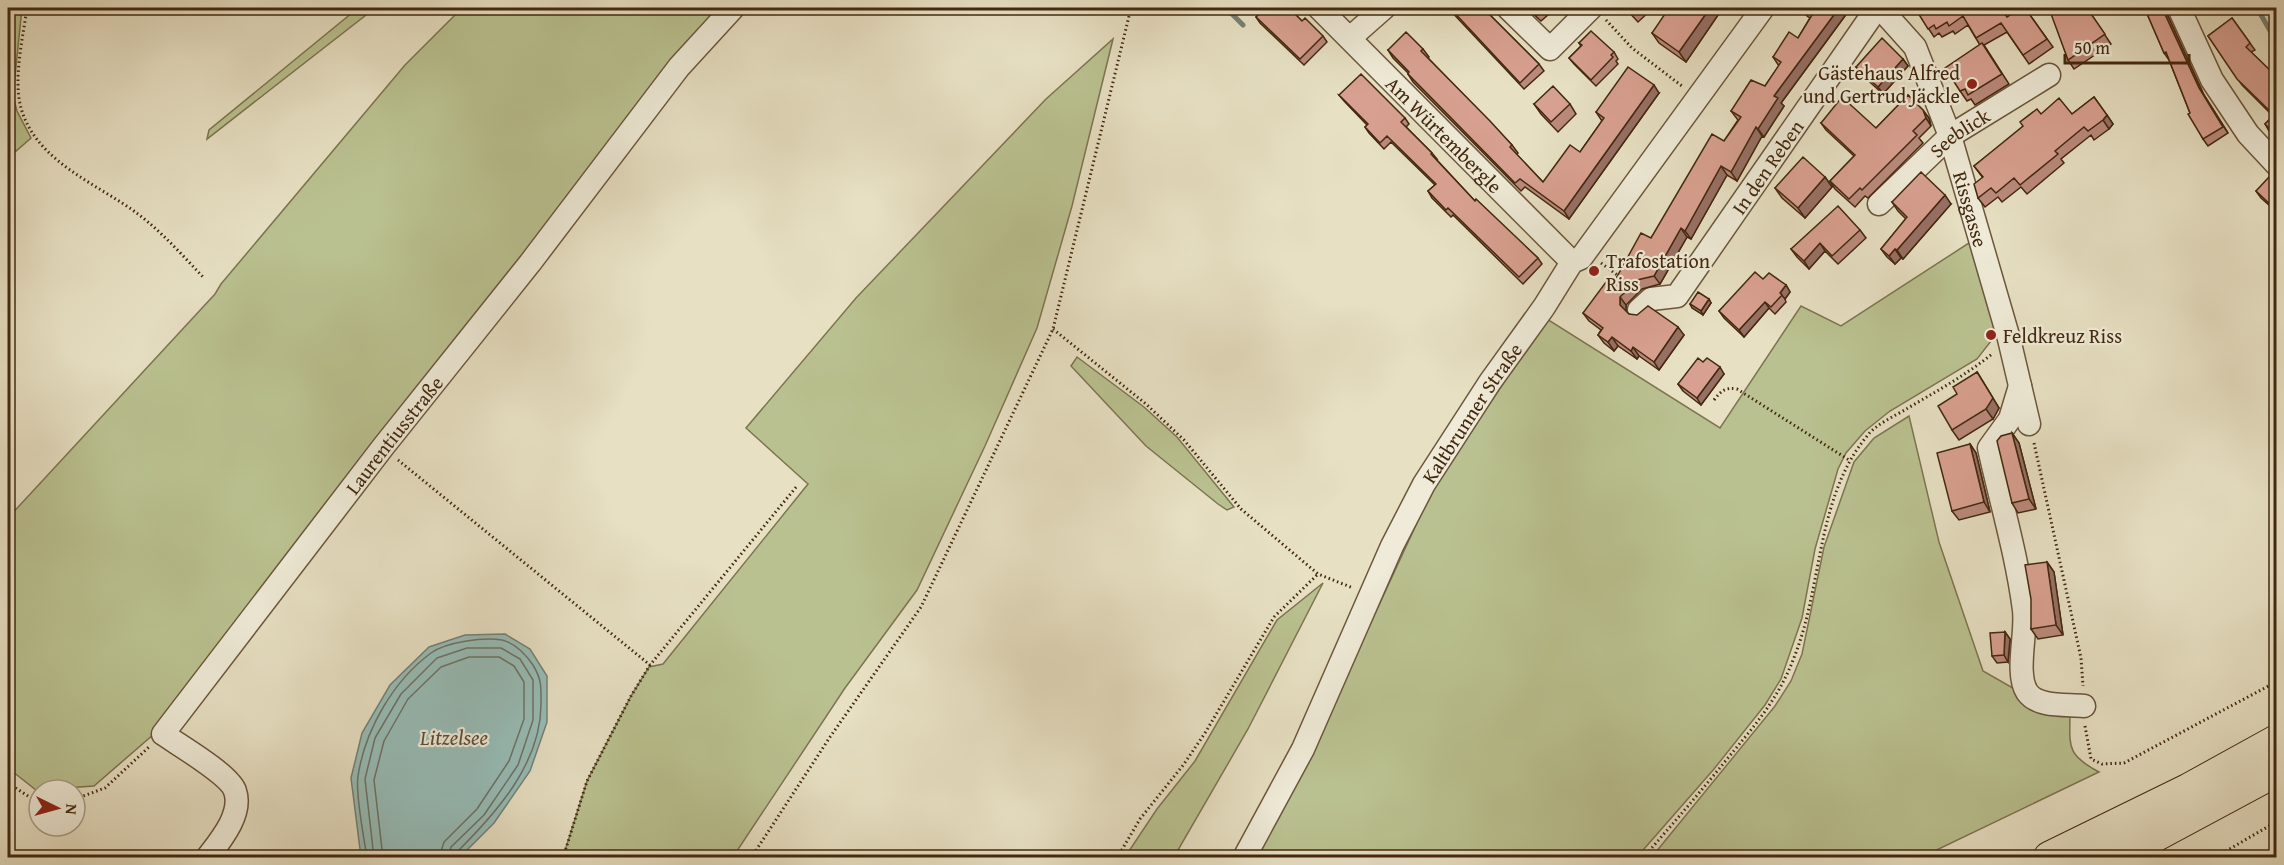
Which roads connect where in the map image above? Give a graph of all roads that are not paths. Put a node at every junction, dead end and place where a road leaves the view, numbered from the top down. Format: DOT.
graph roads {
  1 [pos="733,8"];
  2 [pos="1319,8"];
  3 [pos="1384,8"];
  4 [pos="1508,8"];
  5 [pos="1763,8"];
  6 [pos="1878,8"];
  7 [pos="2179,8"];
  8 [pos="1597,12"];
  9 [pos="1350,38"];
  10 [pos="2049,75"];
  11 [pos="1950,136"];
  12 [pos="2277,164"];
  13 [pos="1879,204"];
  14 [pos="1572,262"];
  15 [pos="1645,304"];
  16 [pos="2020,384"];
  17 [pos="2029,424"];
  18 [pos="2084,706"];
  19 [pos="2277,742"];
  20 [pos="2277,770"];
  21 [pos="207,858"];
  22 [pos="1244,858"];
  23 [pos="2050,858"];
  24 [pos="2112,858"];
  1 -- 21 [label="street, Laurentiusstraße"];
  2 -- 9 [label="street, Am Würtembergle"];
  3 -- 9 [label="street"];
  4 -- 8 [label="street"];
  5 -- 14 [label="street, Kaltbrunner Straße"];
  6 -- 11 [label="street, Rissgasse"];
  6 -- 15 [label="street, In den Reben"];
  7 -- 12 [label="street"];
  9 -- 14 [label="street, Am Würtembergle"];
  10 -- 11 [label="street, Seeblick"];
  11 -- 13 [label="street, Seeblick"];
  11 -- 16 [label="street, Rissgasse"];
  14 -- 22 [label="street, Kaltbrunner Straße"];
  16 -- 17 [label="street, Rissgasse"];
  16 -- 18 [label="street"];
  19 -- 23 [label="highway"];
  20 -- 24 [label="highway"];
}
